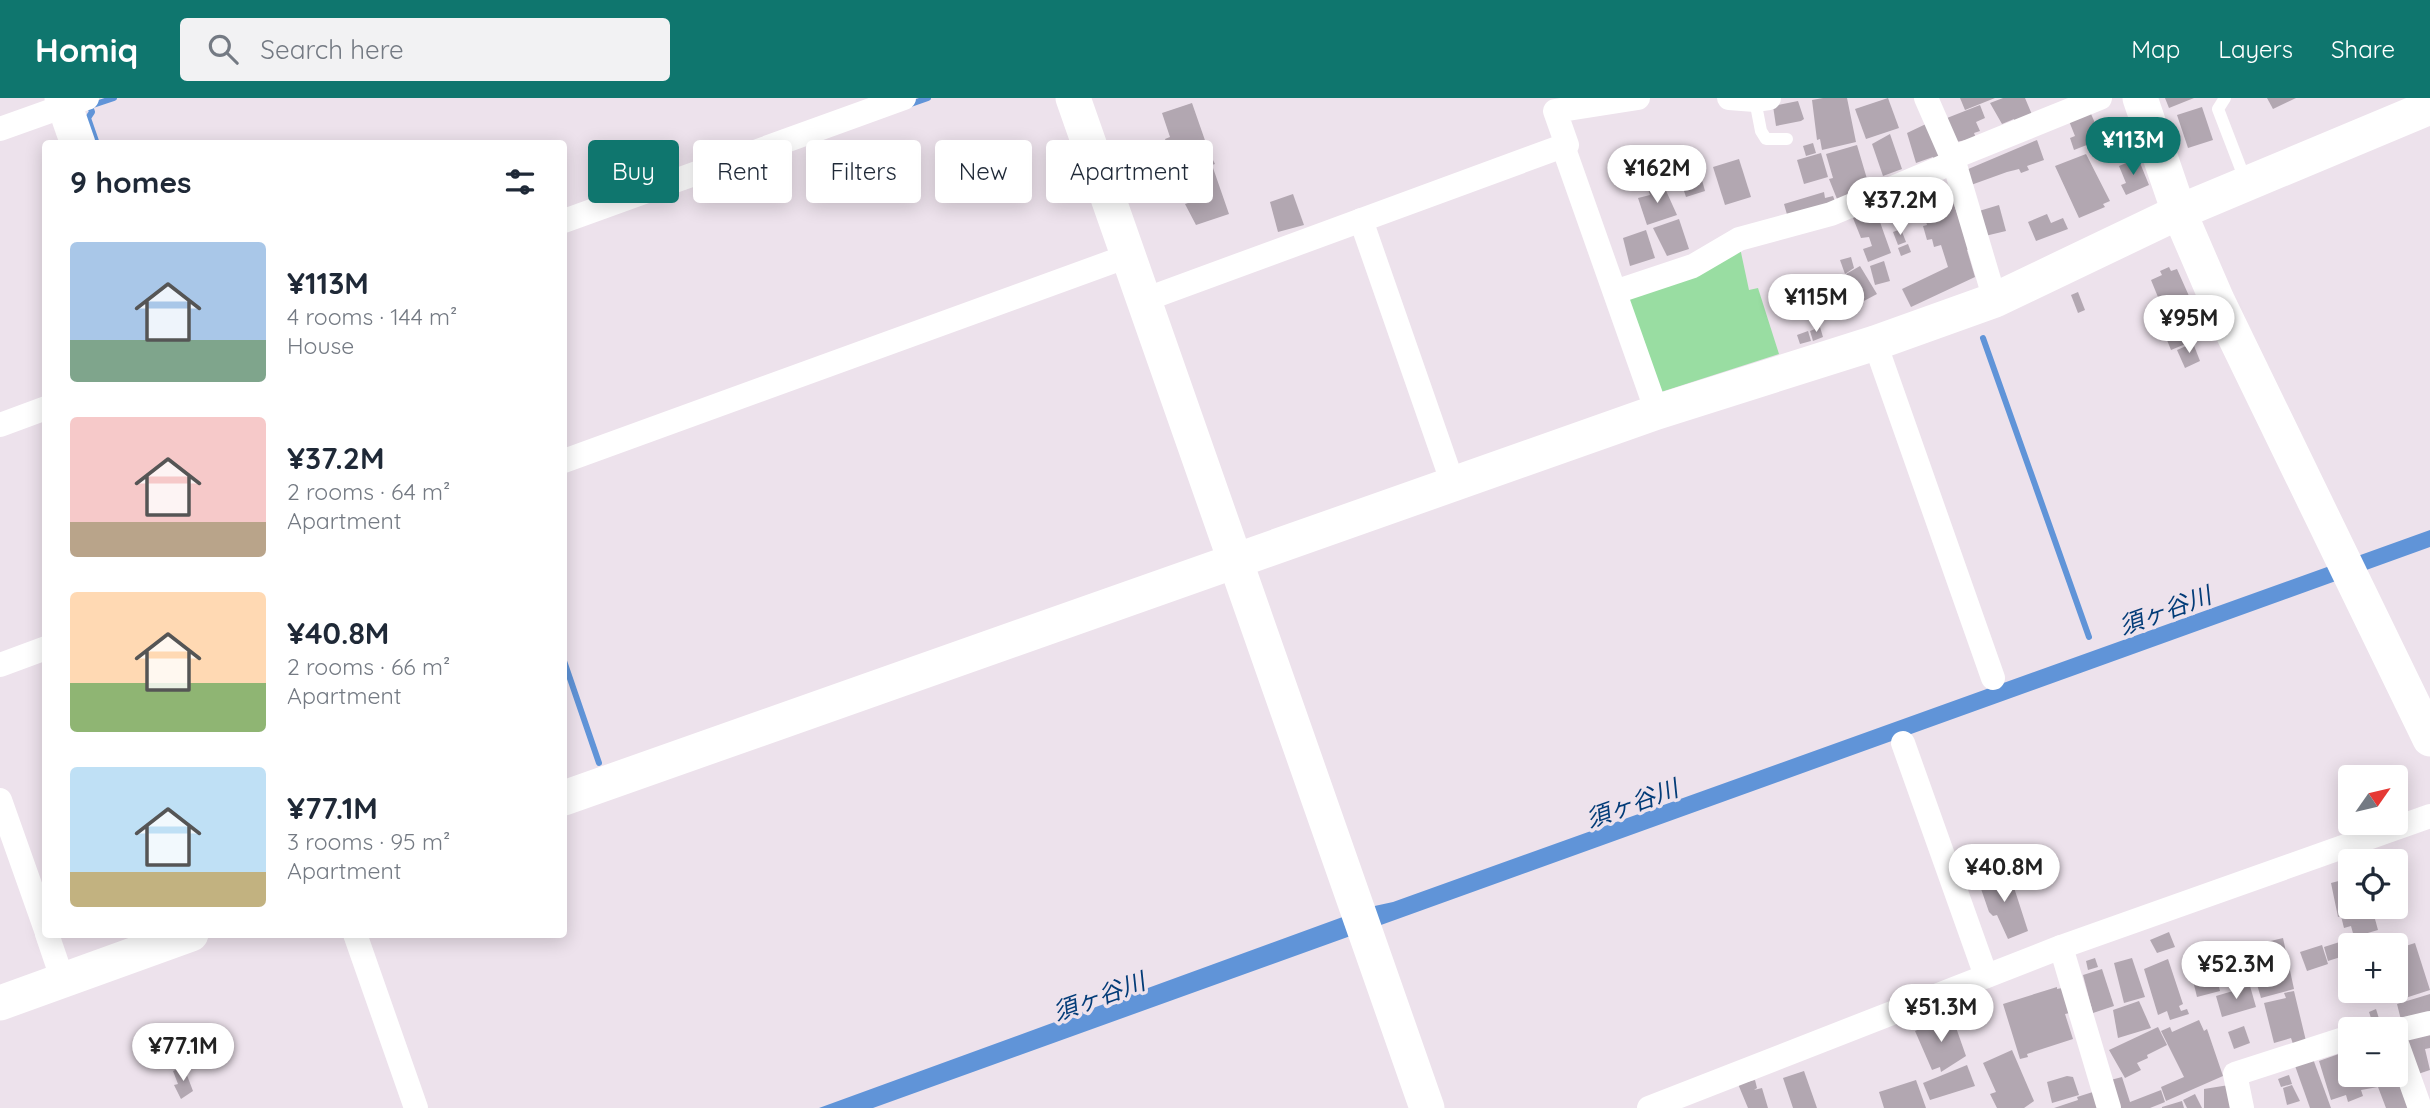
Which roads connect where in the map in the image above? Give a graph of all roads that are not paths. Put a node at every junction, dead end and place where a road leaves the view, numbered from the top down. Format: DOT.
graph roads {
  1 [pos="904,98"];
  2 [pos="1073,98"];
  3 [pos="1638,98"];
  4 [pos="1730,98"];
  5 [pos="1926,98"];
  6 [pos="2100,98"];
  7 [pos="2140,98"];
  8 [pos="2225,98"];
  9 [pos="1762,99"];
  10 [pos="71,101"];
  11 [pos="1553,105"];
  12 [pos="2430,107"];
  13 [pos="0,129"];
  14 [pos="1787,139"];
  15 [pos="77,140"];
  16 [pos="1563,146"];
  17 [pos="1953,160"];
  18 [pos="2246,184"];
  19 [pos="2179,212"];
  20 [pos="567,220"];
  21 [pos="1361,220"];
  22 [pos="1129,256"];
  23 [pos="1615,292"];
  24 [pos="1144,300"];
  25 [pos="1994,300"];
  26 [pos="1875,344"];
  27 [pos="42,409"];
  28 [pos="1657,412"];
  29 [pos="0,425"];
  30 [pos="567,460"];
  31 [pos="1454,484"];
  32 [pos="1236,561"];
  33 [pos="42,649"];
  34 [pos="0,665"];
  35 [pos="1993,678"];
  36 [pos="2430,739"];
  37 [pos="1903,743"];
  38 [pos="567,797"];
  39 [pos="0,800"];
  40 [pos="2430,816"];
  41 [pos="42,921"];
  42 [pos="48,938"];
  43 [pos="180,938"];
  44 [pos="356,938"];
  45 [pos="2061,947"];
  46 [pos="1986,976"];
  47 [pos="63,981"];
  48 [pos="0,1003"];
  49 [pos="2430,1023"];
  50 [pos="2408,1028"];
  51 [pos="2338,1041"];
  52 [pos="2408,1074"];
  53 [pos="416,1108"];
  54 [pos="1427,1108"];
  55 [pos="1648,1108"];
  56 [pos="2109,1108"];
  57 [pos="2242,1108"];
  58 [pos="2420,1108"];
  1 -- 20 [label="street"];
  2 -- 22 [label="street"];
  3 -- 11 [label="street"];
  4 -- 9 [label="street"];
  5 -- 17 [label="street"];
  6 -- 17 [label="street"];
  7 -- 19 [label="street"];
  8 -- 18 [label="lane"];
  9 -- 14 [label="lane"];
  10 -- 13 [label="street"];
  10 -- 15 [label="street"];
  11 -- 16 [label="street"];
  12 -- 18 [label="street"];
  16 -- 21 [label="street"];
  16 -- 23 [label="street"];
  17 -- 23 [label="street"];
  17 -- 25 [label="street"];
  18 -- 19 [label="street"];
  19 -- 25 [label="street"];
  19 -- 36 [label="street"];
  21 -- 24 [label="street"];
  21 -- 31 [label="street"];
  22 -- 24 [label="street"];
  22 -- 30 [label="street"];
  23 -- 28 [label="street"];
  24 -- 32 [label="street"];
  25 -- 26 [label="street"];
  26 -- 28 [label="street"];
  26 -- 35 [label="street"];
  27 -- 29 [label="street"];
  28 -- 31 [label="street"];
  31 -- 32 [label="street"];
  32 -- 38 [label="street"];
  32 -- 54 [label="street"];
  33 -- 34 [label="street"];
  37 -- 46 [label="street"];
  39 -- 41 [label="street"];
  40 -- 45 [label="street"];
  42 -- 47 [label="street"];
  43 -- 47 [label="street"];
  44 -- 53 [label="street"];
  45 -- 46 [label="street"];
  45 -- 56 [label="street"];
  46 -- 55 [label="street"];
  47 -- 48 [label="street"];
  49 -- 50 [label="street"];
  51 -- 57 [label="street"];
  52 -- 58 [label="street"];
}
